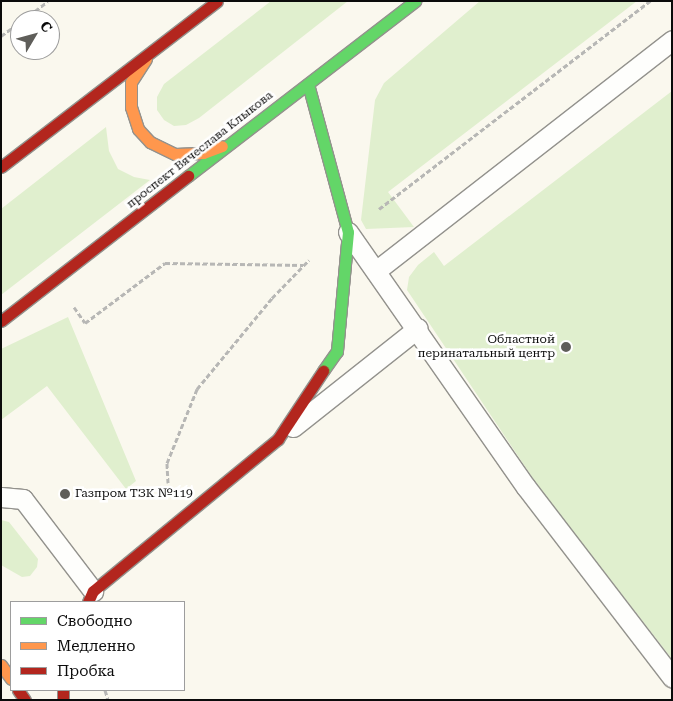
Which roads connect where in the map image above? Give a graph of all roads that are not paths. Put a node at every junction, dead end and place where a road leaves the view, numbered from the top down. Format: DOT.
graph roads {
  1 [pos="415,1"];
  2 [pos="211,3"];
  3 [pos="672,40"];
  4 [pos="150,53"];
  5 [pos="308,84"];
  6 [pos="231,143"];
  7 [pos="1,167"];
  8 [pos="348,232"];
  9 [pos="377,270"];
  10 [pos="1,321"];
  11 [pos="418,328"];
  12 [pos="278,439"];
  13 [pos="1,497"];
  14 [pos="91,597"];
  15 [pos="1,664"];
  16 [pos="672,677"];
  17 [pos="10,678"];
  1 -- 5 [label="main road, проспект Вячеслава Клыкова"];
  2 -- 4 [label="main road"];
  3 -- 9 [label="lane"];
  4 -- 6 [label="main road"];
  4 -- 7 [label="main road"];
  5 -- 6 [label="main road, проспект Вячеслава Клыкова"];
  5 -- 8 [label="main road"];
  6 -- 10 [label="main road, проспект Вячеслава Клыкова"];
  8 -- 9 [label="lane"];
  8 -- 12 [label="main road"];
  9 -- 11 [label="lane"];
  11 -- 12 [label="lane"];
  11 -- 16 [label="lane"];
  12 -- 14 [label="main road"];
  13 -- 14 [label="lane"];
  15 -- 17 [label="main road"];
}
